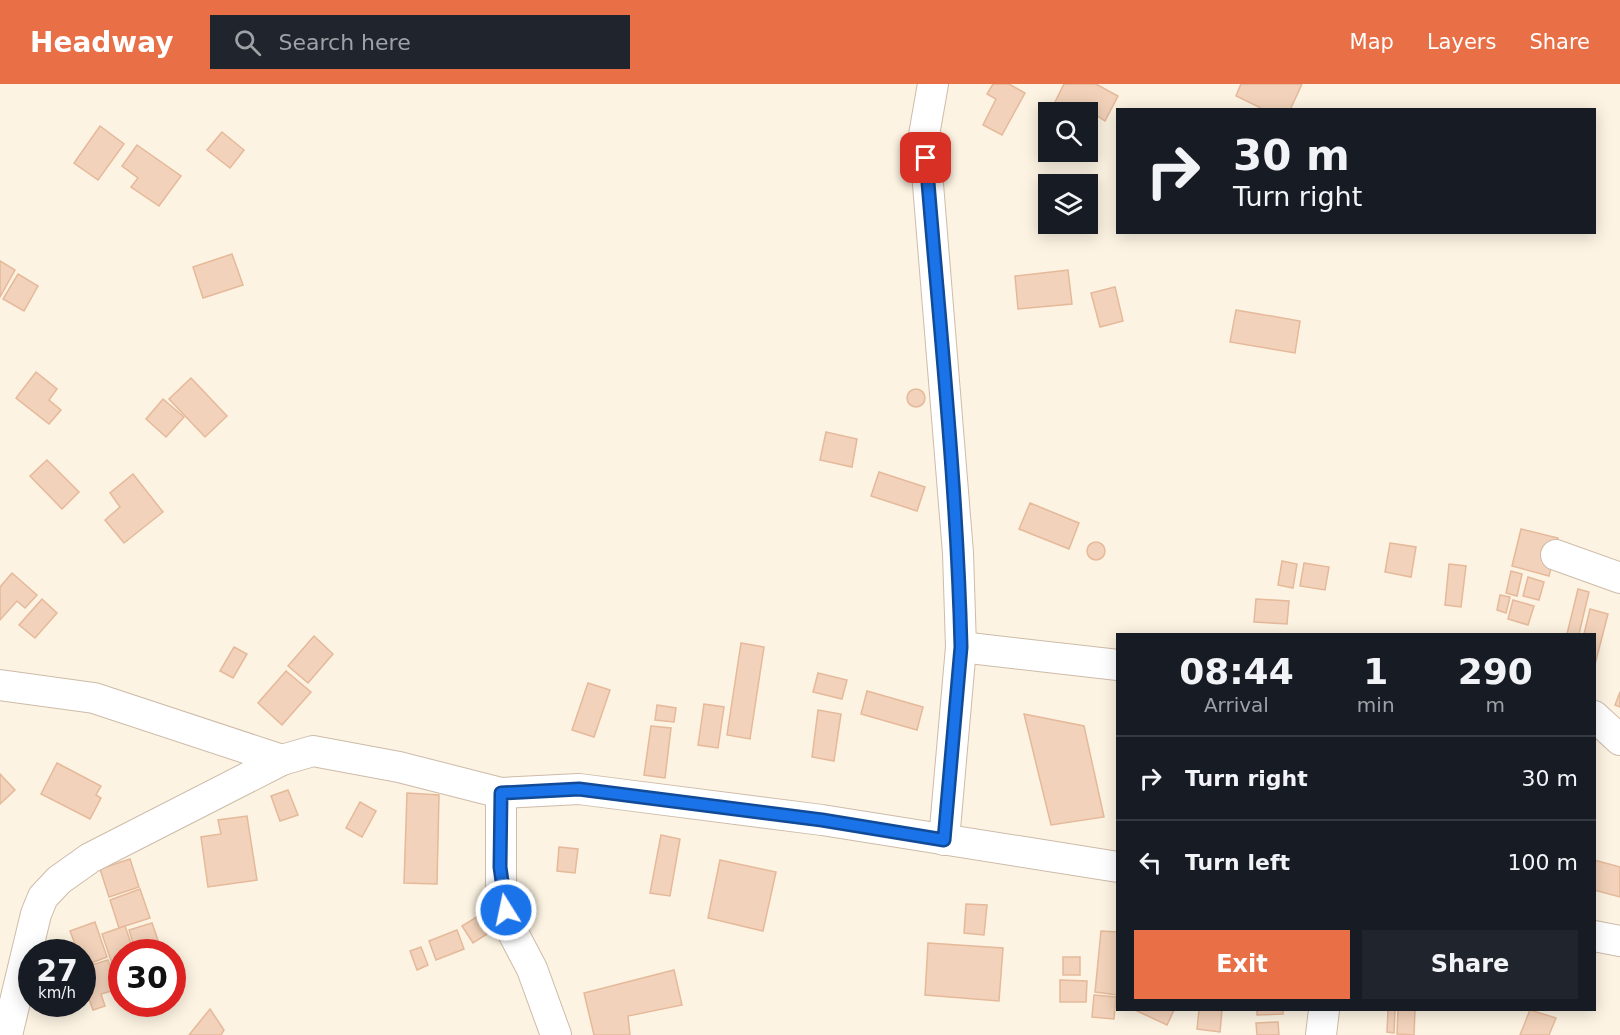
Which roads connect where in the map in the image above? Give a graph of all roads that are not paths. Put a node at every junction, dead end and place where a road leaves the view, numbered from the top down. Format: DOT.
graph roads {
  1 [pos="933,84"];
  2 [pos="1556,555"];
  3 [pos="1620,578"];
  4 [pos="961,647"];
  5 [pos="1116,665"];
  6 [pos="0,685"];
  7 [pos="1596,718"];
  8 [pos="1620,740"];
  9 [pos="282,760"];
  10 [pos="501,793"];
  11 [pos="944,840"];
  12 [pos="1116,867"];
  13 [pos="1596,936"];
  14 [pos="1620,941"];
  15 [pos="1324,1011"];
  16 [pos="7,1035"];
  17 [pos="556,1035"];
  18 [pos="1322,1035"];
  1 -- 4 [label="street"];
  2 -- 3 [label="street"];
  4 -- 5 [label="street"];
  4 -- 11 [label="street"];
  6 -- 9 [label="street"];
  7 -- 8 [label="street"];
  9 -- 10 [label="street"];
  9 -- 16 [label="street"];
  10 -- 11 [label="street"];
  10 -- 17 [label="street"];
  11 -- 12 [label="street"];
  13 -- 14 [label="street"];
  15 -- 18 [label="street"];
}
